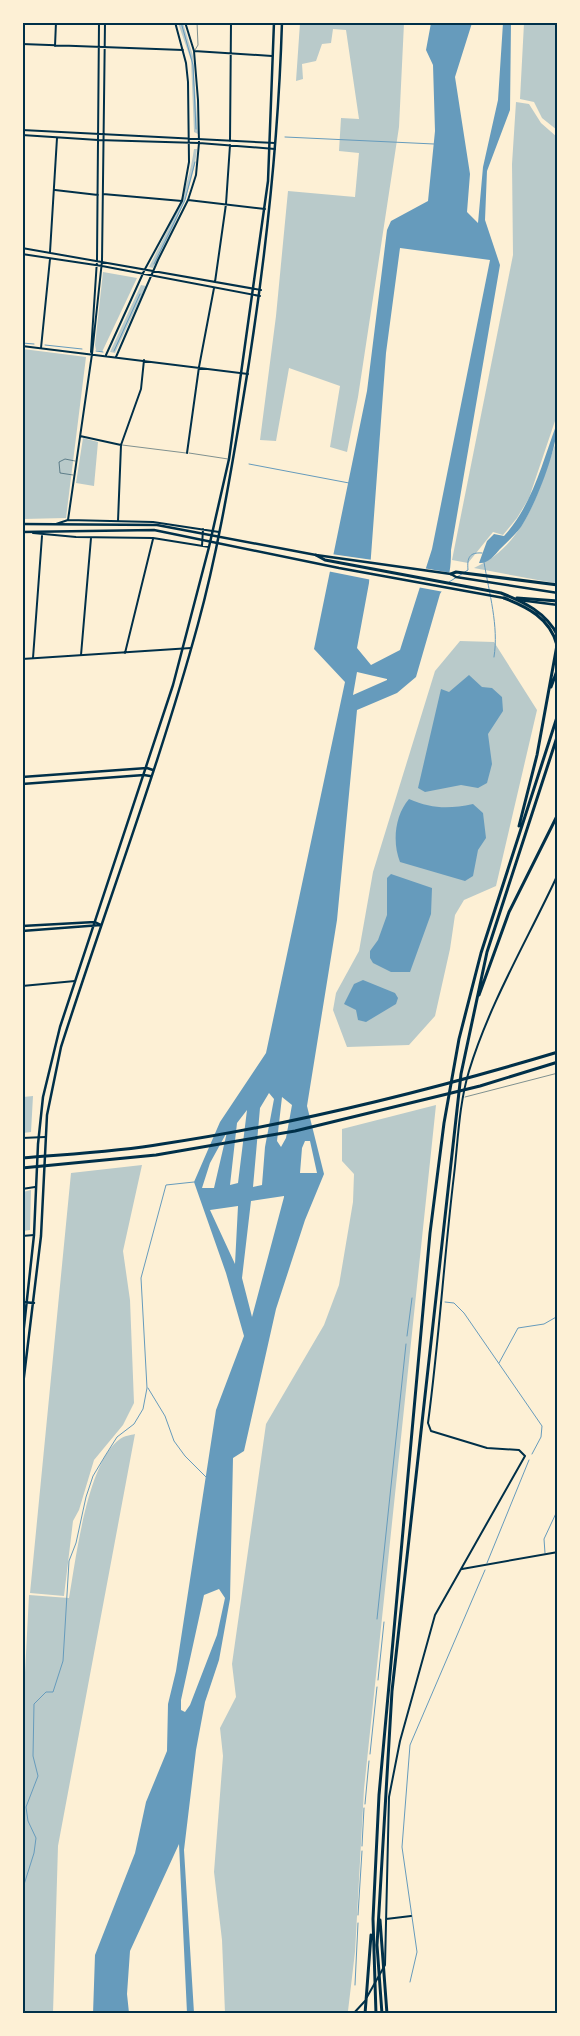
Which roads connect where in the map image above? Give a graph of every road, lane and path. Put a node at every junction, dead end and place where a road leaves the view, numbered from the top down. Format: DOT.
graph roads {
  1 [pos="56,22"];
  2 [pos="99,22"];
  3 [pos="105,22"];
  4 [pos="175,22"];
  5 [pos="185,22"];
  6 [pos="197,22"];
  7 [pos="231,22"];
  8 [pos="274,22"];
  9 [pos="282,22"];
  10 [pos="22,44"];
  11 [pos="55,46"];
  12 [pos="98,47"];
  13 [pos="105,48"];
  14 [pos="184,50"];
  15 [pos="194,51"];
  16 [pos="232,53"];
  17 [pos="274,56"];
  18 [pos="22,130"];
  19 [pos="22,135"];
  20 [pos="103,135"];
  21 [pos="98,136"];
  22 [pos="190,137"];
  23 [pos="57,138"];
  24 [pos="199,138"];
  25 [pos="98,140"];
  26 [pos="104,140"];
  27 [pos="230,140"];
  28 [pos="189,142"];
  29 [pos="270,142"];
  30 [pos="275,142"];
  31 [pos="199,143"];
  32 [pos="230,145"];
  33 [pos="270,148"];
  34 [pos="275,149"];
  35 [pos="54,190"];
  36 [pos="98,194"];
  37 [pos="103,194"];
  38 [pos="188,200"];
  39 [pos="182,201"];
  40 [pos="226,204"];
  41 [pos="265,208"];
  42 [pos="22,248"];
  43 [pos="50,252"];
  44 [pos="22,254"];
  45 [pos="50,258"];
  46 [pos="97,260"];
  47 [pos="102,261"];
  48 [pos="96,266"];
  49 [pos="102,266"];
  50 [pos="145,270"];
  51 [pos="154,271"];
  52 [pos="144,275"];
  53 [pos="151,276"];
  54 [pos="215,282"];
  55 [pos="214,288"];
  56 [pos="254,288"];
  57 [pos="261,290"];
  58 [pos="253,295"];
  59 [pos="260,296"];
  60 [pos="22,346"];
  61 [pos="41,348"];
  62 [pos="92,354"];
  63 [pos="106,355"];
  64 [pos="116,356"];
  65 [pos="144,360"];
  66 [pos="199,366"];
  67 [pos="242,373"];
  68 [pos="248,374"];
  69 [pos="80,436"];
  70 [pos="120,445"];
  71 [pos="187,453"];
  72 [pos="229,459"];
  73 [pos="233,460"];
  74 [pos="76,461"];
  75 [pos="74,476"];
  76 [pos="68,520"];
  77 [pos="118,521"];
  78 [pos="22,524"];
  79 [pos="55,525"];
  80 [pos="203,529"];
  81 [pos="212,531"];
  82 [pos="22,532"];
  83 [pos="31,532"];
  84 [pos="219,532"];
  85 [pos="42,535"];
  86 [pos="91,538"];
  87 [pos="154,538"];
  88 [pos="202,546"];
  89 [pos="209,547"];
  90 [pos="316,555"];
  91 [pos="451,574"];
  92 [pos="558,585"];
  93 [pos="558,593"];
  94 [pos="504,598"];
  95 [pos="558,601"];
  96 [pos="558,605"];
  97 [pos="558,636"];
  98 [pos="191,648"];
  99 [pos="184,649"];
  100 [pos="126,653"];
  101 [pos="81,655"];
  102 [pos="33,658"];
  103 [pos="22,659"];
  104 [pos="558,668"];
  105 [pos="544,711"];
  106 [pos="558,714"];
  107 [pos="558,734"];
  108 [pos="147,768"];
  109 [pos="153,770"];
  110 [pos="144,775"];
  111 [pos="22,777"];
  112 [pos="151,777"];
  113 [pos="22,784"];
  114 [pos="558,814"];
  115 [pos="516,840"];
  116 [pos="558,874"];
  117 [pos="95,922"];
  118 [pos="101,925"];
  119 [pos="22,926"];
  120 [pos="94,926"];
  121 [pos="22,931"];
  122 [pos="76,981"];
  123 [pos="22,986"];
  124 [pos="477,1000"];
  125 [pos="558,1052"];
  126 [pos="558,1062"];
  127 [pos="558,1073"];
  128 [pos="463,1098"];
  129 [pos="38,1137"];
  130 [pos="45,1137"];
  131 [pos="22,1138"];
  132 [pos="22,1158"];
  133 [pos="22,1168"];
  134 [pos="37,1187"];
  135 [pos="22,1188"];
  136 [pos="34,1235"];
  137 [pos="22,1236"];
  138 [pos="22,1302"];
  139 [pos="28,1302"];
  140 [pos="34,1303"];
  141 [pos="24,1310"];
  142 [pos="32,1311"];
  143 [pos="22,1345"];
  144 [pos="22,1393"];
  145 [pos="558,1552"];
  146 [pos="462,1569"];
  147 [pos="380,1872"];
  148 [pos="411,1916"];
  149 [pos="386,1919"];
  150 [pos="373,1920"];
  151 [pos="353,2014"];
  152 [pos="366,2014"];
  153 [pos="376,2014"];
  154 [pos="382,2014"];
  155 [pos="387,2014"];
  1 -- 11 [label="street"];
  2 -- 12 [label="street"];
  3 -- 13 [label="street"];
  4 -- 14 [label="street"];
  5 -- 15 [label="street"];
  6 -- 15 [label="lane"];
  7 -- 16 [label="street"];
  8 -- 17 [label="street"];
  9 -- 30 [label="street"];
  10 -- 11 [label="street"];
  11 -- 12 [label="street"];
  12 -- 13 [label="street"];
  12 -- 21 [label="street"];
  13 -- 14 [label="street"];
  13 -- 20 [label="street"];
  14 -- 22 [label="street"];
  15 -- 16 [label="street"];
  15 -- 24 [label="street"];
  16 -- 17 [label="street"];
  16 -- 27 [label="street"];
  17 -- 29 [label="street"];
  18 -- 21 [label="street"];
  19 -- 23 [label="street"];
  20 -- 21 [label="street"];
  20 -- 22 [label="street"];
  20 -- 26 [label="street"];
  21 -- 25 [label="street"];
  22 -- 24 [label="street"];
  22 -- 28 [label="street"];
  23 -- 25 [label="street"];
  23 -- 35 [label="street"];
  24 -- 27 [label="street"];
  24 -- 31 [label="street"];
  25 -- 26 [label="street"];
  25 -- 36 [label="street"];
  26 -- 28 [label="street"];
  26 -- 37 [label="street"];
  27 -- 29 [label="street"];
  28 -- 31 [label="street"];
  28 -- 39 [label="street"];
  29 -- 30 [label="street"];
  29 -- 33 [label="street"];
  30 -- 34 [label="street"];
  31 -- 32 [label="street"];
  31 -- 38 [label="street"];
  32 -- 33 [label="street"];
  32 -- 40 [label="street"];
  33 -- 34 [label="street"];
  33 -- 41 [label="street"];
  34 -- 57 [label="street"];
  35 -- 36 [label="street"];
  35 -- 43 [label="street"];
  36 -- 46 [label="street"];
  37 -- 39 [label="street"];
  37 -- 47 [label="street"];
  38 -- 40 [label="street"];
  38 -- 51 [label="street"];
  39 -- 50 [label="street"];
  40 -- 41 [label="street"];
  40 -- 54 [label="street"];
  41 -- 56 [label="street"];
  42 -- 43 [label="street"];
  43 -- 46 [label="street"];
  44 -- 45 [label="street"];
  45 -- 48 [label="street"];
  45 -- 61 [label="street"];
  46 -- 47 [label="street"];
  46 -- 48 [label="street"];
  47 -- 49 [label="street"];
  47 -- 50 [label="street"];
  48 -- 49 [label="street"];
  48 -- 62 [label="street"];
  49 -- 52 [label="street"];
  49 -- 62 [label="street"];
  50 -- 51 [label="street"];
  50 -- 52 [label="street"];
  51 -- 53 [label="street"];
  51 -- 54 [label="street"];
  52 -- 53 [label="street"];
  52 -- 63 [label="street"];
  53 -- 55 [label="street"];
  53 -- 64 [label="street"];
  54 -- 56 [label="street"];
  55 -- 58 [label="street"];
  55 -- 66 [label="street"];
  56 -- 57 [label="street"];
  56 -- 58 [label="street"];
  57 -- 59 [label="street"];
  58 -- 59 [label="street"];
  58 -- 67 [label="street"];
  59 -- 68 [label="street"];
  60 -- 61 [label="street"];
  61 -- 62 [label="street"];
  62 -- 63 [label="street"];
  62 -- 69 [label="street"];
  63 -- 64 [label="street"];
  64 -- 65 [label="street"];
  65 -- 66 [label="street"];
  65 -- 70 [label="street"];
  66 -- 67 [label="street"];
  66 -- 71 [label="street"];
  67 -- 68 [label="street"];
  67 -- 72 [label="street"];
  68 -- 73 [label="street"];
  69 -- 70 [label="street"];
  69 -- 74 [label="street"];
  70 -- 71 [label="lane"];
  70 -- 77 [label="street"];
  71 -- 72 [label="lane"];
  72 -- 73 [label="lane"];
  72 -- 81 [label="street"];
  73 -- 84 [label="street"];
  74 -- 75 [label="street"];
  74 -- 75 [label="lane"];
  75 -- 76 [label="street"];
  76 -- 77 [label="street"];
  76 -- 79 [label="street"];
  77 -- 80 [label="street"];
  78 -- 79 [label="street"];
  79 -- 90 [label="street"];
  80 -- 81 [label="street"];
  80 -- 88 [label="street"];
  81 -- 84 [label="street"];
  81 -- 89 [label="street"];
  82 -- 83 [label="street"];
  83 -- 85 [label="street"];
  83 -- 94 [label="street"];
  84 -- 98 [label="street"];
  85 -- 86 [label="street"];
  85 -- 102 [label="street"];
  86 -- 87 [label="street"];
  86 -- 101 [label="street"];
  87 -- 88 [label="street"];
  87 -- 100 [label="street"];
  88 -- 89 [label="street"];
  89 -- 99 [label="street"];
  90 -- 91 [label="street"];
  90 -- 97 [label="highway"];
  91 -- 92 [label="highway"];
  91 -- 93 [label="street"];
  94 -- 95 [label="highway"];
  94 -- 96 [label="street"];
  94 -- 105 [label="highway"];
  98 -- 99 [label="street"];
  98 -- 109 [label="street"];
  99 -- 100 [label="street"];
  99 -- 108 [label="street"];
  100 -- 101 [label="street"];
  101 -- 102 [label="street"];
  102 -- 103 [label="street"];
  104 -- 105 [label="highway"];
  105 -- 115 [label="highway"];
  106 -- 115 [label="highway"];
  107 -- 124 [label="highway"];
  108 -- 109 [label="street"];
  108 -- 110 [label="street"];
  108 -- 111 [label="street"];
  109 -- 112 [label="street"];
  110 -- 112 [label="street"];
  110 -- 113 [label="street"];
  110 -- 117 [label="street"];
  112 -- 118 [label="street"];
  114 -- 124 [label="highway"];
  115 -- 150 [label="highway"];
  116 -- 128 [label="street"];
  117 -- 118 [label="street"];
  117 -- 119 [label="street"];
  117 -- 120 [label="street"];
  118 -- 120 [label="street"];
  118 -- 130 [label="street"];
  120 -- 121 [label="street"];
  120 -- 122 [label="street"];
  122 -- 123 [label="street"];
  122 -- 129 [label="street"];
  124 -- 147 [label="highway"];
  125 -- 132 [label="highway"];
  126 -- 133 [label="highway"];
  127 -- 128 [label="lane"];
  128 -- 146 [label="street"];
  129 -- 130 [label="street"];
  129 -- 131 [label="street"];
  129 -- 134 [label="street"];
  130 -- 140 [label="street"];
  134 -- 135 [label="street"];
  134 -- 136 [label="street"];
  136 -- 137 [label="street"];
  136 -- 139 [label="street"];
  138 -- 139 [label="street"];
  139 -- 140 [label="street"];
  139 -- 141 [label="street"];
  140 -- 142 [label="street"];
  141 -- 142 [label="street"];
  141 -- 143 [label="street"];
  142 -- 144 [label="street"];
  145 -- 146 [label="street"];
  146 -- 149 [label="street"];
  147 -- 154 [label="highway"];
  147 -- 155 [label="highway"];
  148 -- 149 [label="street"];
  149 -- 151 [label="street"];
  150 -- 152 [label="highway"];
  150 -- 153 [label="highway"];
}
